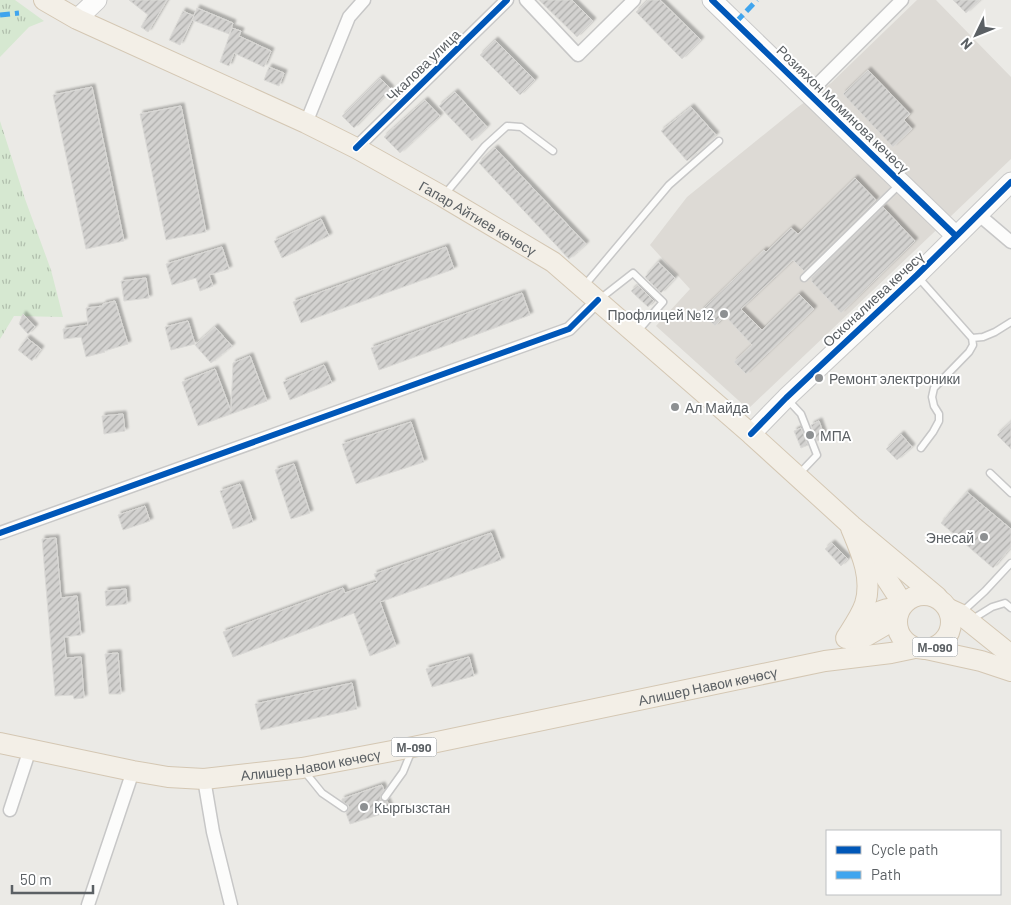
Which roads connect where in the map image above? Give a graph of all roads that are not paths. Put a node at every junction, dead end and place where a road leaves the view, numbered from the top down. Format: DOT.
graph roads {
  1 [pos="44,0"];
  2 [pos="96,0"];
  3 [pos="364,0"];
  4 [pos="507,0"];
  5 [pos="526,0"];
  6 [pos="634,0"];
  7 [pos="712,0"];
  8 [pos="902,0"];
  9 [pos="77,19"];
  10 [pos="809,93"];
  11 [pos="306,123"];
  12 [pos="719,141"];
  13 [pos="356,148"];
  14 [pos="553,151"];
  15 [pos="1011,182"];
  16 [pos="901,183"];
  17 [pos="442,196"];
  18 [pos="978,214"];
  19 [pos="956,236"];
  20 [pos="1011,242"];
  21 [pos="917,275"];
  22 [pos="804,278"];
  23 [pos="583,287"];
  24 [pos="598,300"];
  25 [pos="1011,322"];
  26 [pos="636,333"];
  27 [pos="972,338"];
  28 [pos="786,398"];
  29 [pos="751,434"];
  30 [pos="921,448"];
  31 [pos="990,473"];
  32 [pos="798,475"];
  33 [pos="1011,493"];
  34 [pos="849,523"];
  35 [pos="0,533"];
  36 [pos="1011,563"];
  37 [pos="1011,608"];
  38 [pos="900,610"];
  39 [pos="953,611"];
  40 [pos="846,638"];
  41 [pos="921,648"];
  42 [pos="1011,654"];
  43 [pos="829,658"];
  44 [pos="1011,671"];
  45 [pos="0,743"];
  46 [pos="413,747"];
  47 [pos="30,749"];
  48 [pos="302,768"];
  49 [pos="133,771"];
  50 [pos="204,779"];
  51 [pos="385,796"];
  52 [pos="344,808"];
  53 [pos="10,810"];
  54 [pos="88,905"];
  55 [pos="231,905"];
  1 -- 9 [label="main road, Гапар Айтиев көчөсү"];
  2 -- 9 [label="street"];
  3 -- 11 [label="street"];
  4 -- 13 [label="street, Чкалова улица"];
  5 -- 6 [label="street"];
  7 -- 10 [label="street, Розияхон Моминова көчөсү"];
  8 -- 10 [label="street"];
  9 -- 11 [label="main road, Гапар Айтиев көчөсү"];
  10 -- 16 [label="street, Розияхон Моминова көчөсү"];
  11 -- 13 [label="main road, Гапар Айтиев көчөсү"];
  12 -- 23 [label="lane"];
  13 -- 17 [label="main road, Гапар Айтиев көчөсү"];
  14 -- 17 [label="lane"];
  15 -- 18 [label="street, Осконалиева көчөсү"];
  16 -- 19 [label="street, Розияхон Моминова көчөсү"];
  16 -- 22 [label="lane"];
  17 -- 23 [label="main road, Гапар Айтиев көчөсү"];
  18 -- 19 [label="street, Осконалиева көчөсү"];
  18 -- 20 [label="street"];
  19 -- 21 [label="street, Осконалиева көчөсү"];
  21 -- 27 [label="lane"];
  21 -- 28 [label="street, Осконалиева көчөсү"];
  23 -- 24 [label="main road, Гапар Айтиев көчөсү"];
  24 -- 26 [label="main road, Гапар Айтиев көчөсү"];
  24 -- 26 [label="lane"];
  24 -- 35 [label="street"];
  25 -- 27 [label="lane"];
  26 -- 29 [label="main road, Гапар Айтиев көчөсү"];
  27 -- 30 [label="lane"];
  28 -- 29 [label="street, Осконалиева көчөсү"];
  28 -- 32 [label="lane"];
  29 -- 32 [label="main road, Гапар Айтиев көчөсү"];
  31 -- 33 [label="lane"];
  32 -- 34 [label="main road, Гапар Айтиев көчөсү"];
  34 -- 38 [label="main road, Гапар Айтиев көчөсү"];
  34 -- 39 [label="main road, Гапар Айтиев көчөсү"];
  34 -- 40 [label="main road"];
  36 -- 39 [label="lane"];
  37 -- 39 [label="lane"];
  38 -- 39 [label="main road, М-090"];
  38 -- 40 [label="main road"];
  38 -- 41 [label="main road, М-090"];
  38 -- 43 [label="main road, Алишер Навои көчөсү / М-090"];
  39 -- 41 [label="main road, М-090"];
  39 -- 42 [label="main road, Гапар Айтиев көчөсү / М-090"];
  40 -- 43 [label="main road"];
  41 -- 43 [label="main road, Алишер Навои көчөсү / М-090"];
  41 -- 44 [label="main road, М-090"];
  43 -- 46 [label="main road, Алишер Навои көчөсү / М-090"];
  45 -- 47 [label="main road, Алишер Навои көчөсү / М-090"];
  46 -- 48 [label="main road, Алишер Навои көчөсү / М-090"];
  46 -- 51 [label="lane"];
  47 -- 49 [label="main road, Алишер Навои көчөсү / М-090"];
  47 -- 53 [label="street"];
  48 -- 50 [label="main road, Алишер Навои көчөсү / М-090"];
  48 -- 52 [label="lane"];
  49 -- 50 [label="main road, Алишер Навои көчөсү / М-090"];
  49 -- 54 [label="street"];
  50 -- 55 [label="street"];
}
